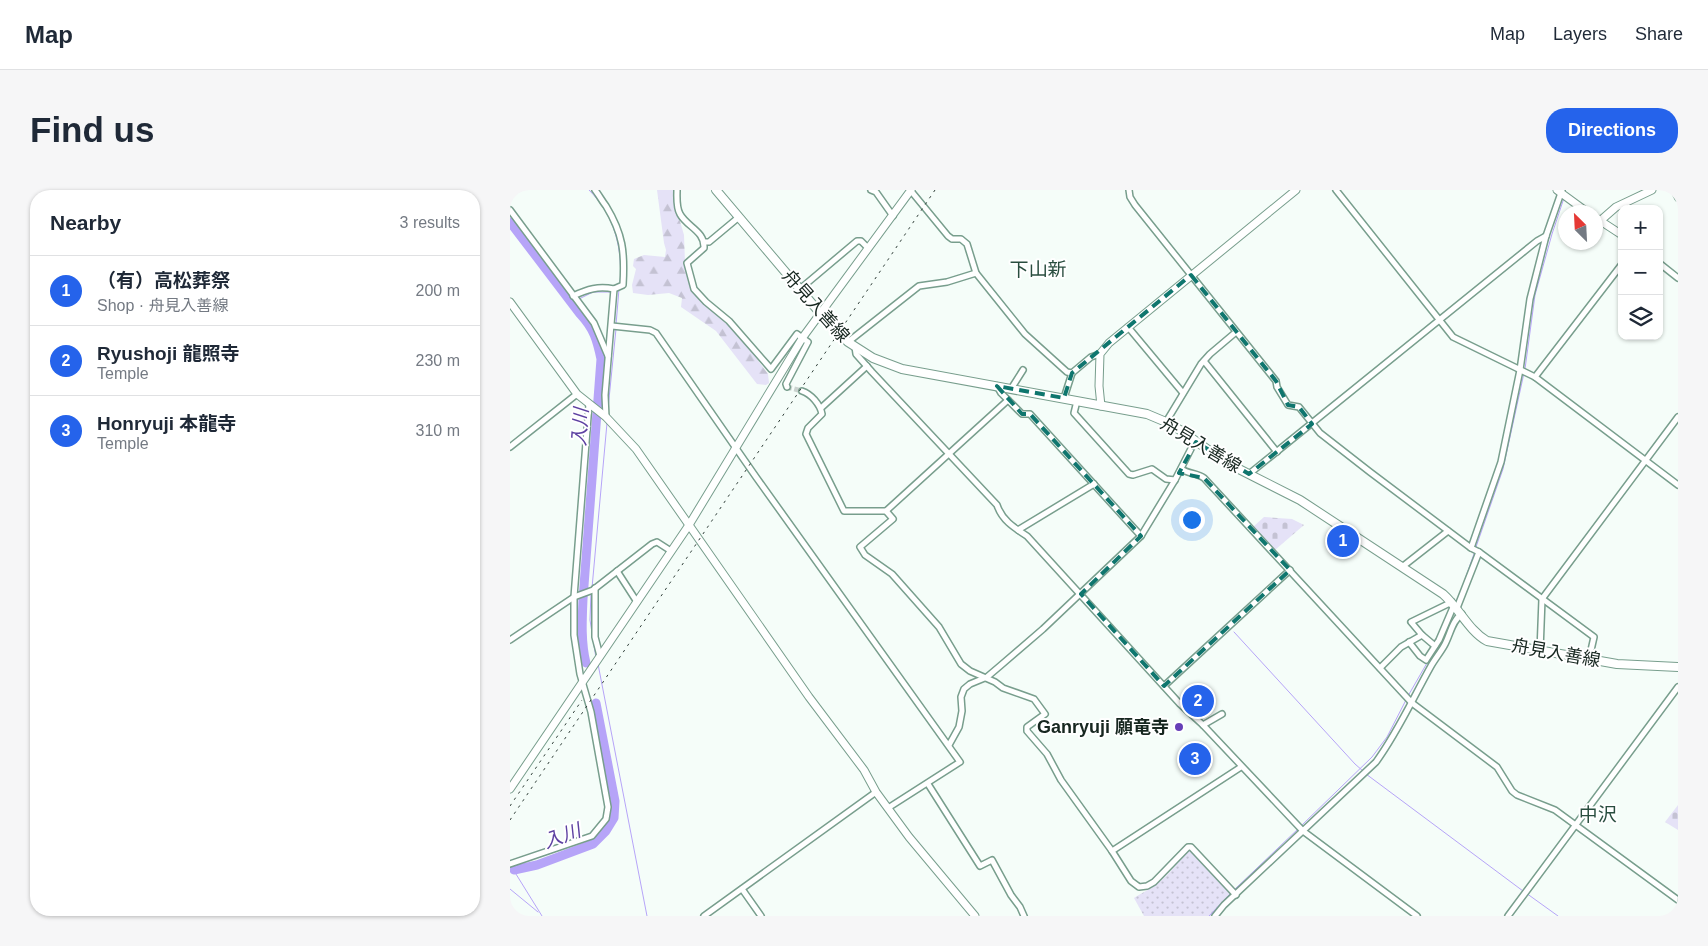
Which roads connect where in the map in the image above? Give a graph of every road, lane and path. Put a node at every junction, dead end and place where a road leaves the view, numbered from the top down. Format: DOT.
graph roads {
  1 [pos="595,190"];
  2 [pos="677,190"];
  3 [pos="716,190"];
  4 [pos="871,190"];
  5 [pos="911,190"];
  6 [pos="1129,190"];
  7 [pos="1296,190"];
  8 [pos="1336,190"];
  9 [pos="1652,190"];
  10 [pos="1674,190"];
  11 [pos="1560,191"];
  12 [pos="1678,198"];
  13 [pos="1578,205"];
  14 [pos="510,210"];
  15 [pos="893,216"];
  16 [pos="1603,216"];
  17 [pos="739,217"];
  18 [pos="1603,223"];
  19 [pos="1618,232"];
  20 [pos="1546,236"];
  21 [pos="704,242"];
  22 [pos="868,248"];
  23 [pos="1663,267"];
  24 [pos="1618,269"];
  25 [pos="976,273"];
  26 [pos="1191,275"];
  27 [pos="1678,278"];
  28 [pos="614,289"];
  29 [pos="800,289"];
  30 [pos="574,296"];
  31 [pos="510,302"];
  32 [pos="820,313"];
  33 [pos="1440,319"];
  34 [pos="612,326"];
  35 [pos="1128,327"];
  36 [pos="1236,332"];
  37 [pos="803,337"];
  38 [pos="851,344"];
  39 [pos="1100,354"];
  40 [pos="608,356"];
  41 [pos="1204,361"];
  42 [pos="867,366"];
  43 [pos="1024,370"];
  44 [pos="1520,370"];
  45 [pos="1072,373"];
  46 [pos="1534,378"];
  47 [pos="996,386"];
  48 [pos="787,387"];
  49 [pos="1011,389"];
  50 [pos="802,391"];
  51 [pos="1183,393"];
  52 [pos="577,394"];
  53 [pos="1064,398"];
  54 [pos="1008,400"];
  55 [pos="1077,401"];
  56 [pos="590,405"];
  57 [pos="1101,406"];
  58 [pos="821,408"];
  59 [pos="604,416"];
  60 [pos="1678,417"];
  61 [pos="1166,422"];
  62 [pos="1312,424"];
  63 [pos="1195,441"];
  64 [pos="510,447"];
  65 [pos="737,448"];
  66 [pos="1277,452"];
  67 [pos="949,454"];
  68 [pos="1645,461"];
  69 [pos="1181,469"];
  70 [pos="1249,474"];
  71 [pos="1175,480"];
  72 [pos="1094,484"];
  73 [pos="1678,485"];
  74 [pos="886,511"];
  75 [pos="689,525"];
  76 [pos="1018,530"];
  77 [pos="1448,531"];
  78 [pos="1141,536"];
  79 [pos="1471,548"];
  80 [pos="671,551"];
  81 [pos="1479,552"];
  82 [pos="1402,567"];
  83 [pos="1290,570"];
  84 [pos="617,572"];
  85 [pos="594,589"];
  86 [pos="1080,594"];
  87 [pos="576,596"];
  88 [pos="1542,600"];
  89 [pos="637,602"];
  90 [pos="1456,607"];
  91 [pos="1422,635"];
  92 [pos="510,640"];
  93 [pos="1409,642"];
  94 [pos="1434,646"];
  95 [pos="1540,651"];
  96 [pos="600,656"];
  97 [pos="1589,660"];
  98 [pos="1678,667"];
  99 [pos="1380,668"];
  100 [pos="987,678"];
  101 [pos="583,681"];
  102 [pos="1164,686"];
  103 [pos="1678,687"];
  104 [pos="1412,703"];
  105 [pos="1222,714"];
  106 [pos="1204,724"];
  107 [pos="949,745"];
  108 [pos="1241,766"];
  109 [pos="928,784"];
  110 [pos="510,789"];
  111 [pos="876,792"];
  112 [pos="888,808"];
  113 [pos="1576,825"];
  114 [pos="1303,832"];
  115 [pos="1112,851"];
  116 [pos="511,864"];
  117 [pos="742,889"];
  118 [pos="1236,895"];
  119 [pos="1678,900"];
  120 [pos="704,916"];
  121 [pos="761,916"];
  122 [pos="975,916"];
  123 [pos="1024,916"];
  124 [pos="1215,916"];
  125 [pos="1417,916"];
  126 [pos="1508,916"];
  1 -- 28 [label="street"];
  2 -- 21 [label="street"];
  3 -- 17 [label="main road, 舟見入善線"];
  4 -- 15 [label="street"];
  5 -- 15 [label="street"];
  5 -- 25 [label="street"];
  6 -- 26 [label="street"];
  7 -- 26 [label="street"];
  8 -- 33 [label="street"];
  9 -- 16 [label="street"];
  10 -- 12 [label="street"];
  11 -- 13 [label="street"];
  11 -- 20 [label="street"];
  14 -- 30 [label="street"];
  15 -- 22 [label="street"];
  17 -- 21 [label="street"];
  17 -- 29 [label="main road, 舟見入善線"];
  18 -- 19 [label="street"];
  20 -- 33 [label="street"];
  20 -- 44 [label="street"];
  21 -- 37 [label="street"];
  22 -- 29 [label="street"];
  22 -- 32 [label="street"];
  23 -- 27 [label="street"];
  24 -- 46 [label="street"];
  25 -- 38 [label="street"];
  25 -- 45 [label="street"];
  26 -- 35 [label="street"];
  26 -- 36 [label="street"];
  28 -- 30 [label="street"];
  28 -- 34 [label="street"];
  29 -- 32 [label="main road, 舟見入善線"];
  30 -- 40 [label="street"];
  31 -- 52 [label="street"];
  32 -- 37 [label="street"];
  32 -- 38 [label="main road, 舟見入善線"];
  33 -- 44 [label="street"];
  33 -- 62 [label="street"];
  34 -- 40 [label="street"];
  34 -- 65 [label="street"];
  35 -- 39 [label="street"];
  35 -- 51 [label="street"];
  36 -- 41 [label="street"];
  36 -- 62 [label="street"];
  37 -- 48 [label="street"];
  37 -- 65 [label="street"];
  38 -- 42 [label="street"];
  38 -- 47 [label="main road, 舟見入善線"];
  39 -- 45 [label="street"];
  39 -- 57 [label="street"];
  40 -- 59 [label="street"];
  41 -- 51 [label="street"];
  41 -- 66 [label="street"];
  42 -- 58 [label="street"];
  42 -- 67 [label="street"];
  43 -- 49 [label="street"];
  44 -- 46 [label="street"];
  44 -- 79 [label="street"];
  45 -- 53 [label="street"];
  46 -- 68 [label="street"];
  47 -- 49 [label="main road, 舟見入善線"];
  47 -- 54 [label="street"];
  49 -- 53 [label="main road, 舟見入善線"];
  50 -- 58 [label="street"];
  51 -- 61 [label="street"];
  52 -- 56 [label="street"];
  52 -- 64 [label="street"];
  53 -- 55 [label="main road, 舟見入善線"];
  54 -- 67 [label="street"];
  54 -- 72 [label="street"];
  55 -- 57 [label="main road, 舟見入善線"];
  55 -- 71 [label="street"];
  56 -- 59 [label="street"];
  56 -- 87 [label="street"];
  57 -- 61 [label="main road, 舟見入善線"];
  58 -- 74 [label="street"];
  59 -- 75 [label="street"];
  60 -- 68 [label="street"];
  61 -- 63 [label="main road, 舟見入善線"];
  62 -- 66 [label="street"];
  62 -- 77 [label="street"];
  63 -- 69 [label="street"];
  63 -- 70 [label="main road, 舟見入善線"];
  65 -- 75 [label="street"];
  65 -- 107 [label="street"];
  66 -- 70 [label="street"];
  67 -- 74 [label="street"];
  67 -- 76 [label="street"];
  68 -- 73 [label="street"];
  68 -- 88 [label="street"];
  69 -- 71 [label="street"];
  69 -- 83 [label="street"];
  70 -- 82 [label="main road, 舟見入善線"];
  71 -- 78 [label="street"];
  72 -- 76 [label="street"];
  72 -- 78 [label="street"];
  74 -- 100 [label="street"];
  75 -- 80 [label="street"];
  75 -- 111 [label="street"];
  76 -- 86 [label="street"];
  77 -- 79 [label="street"];
  77 -- 82 [label="street"];
  78 -- 86 [label="street"];
  79 -- 81 [label="street"];
  80 -- 84 [label="street"];
  80 -- 89 [label="street"];
  81 -- 88 [label="street"];
  81 -- 90 [label="street"];
  82 -- 90 [label="main road, 舟見入善線"];
  83 -- 99 [label="street"];
  83 -- 102 [label="street"];
  84 -- 85 [label="street"];
  84 -- 89 [label="street"];
  85 -- 87 [label="street"];
  85 -- 96 [label="street"];
  86 -- 100 [label="street"];
  86 -- 102 [label="street"];
  87 -- 92 [label="street"];
  87 -- 101 [label="street"];
  88 -- 95 [label="street"];
  88 -- 97 [label="street"];
  89 -- 96 [label="street"];
  90 -- 91 [label="street"];
  90 -- 94 [label="street"];
  90 -- 95 [label="main road, 舟見入善線"];
  90 -- 104 [label="street"];
  91 -- 93 [label="street"];
  91 -- 94 [label="street"];
  93 -- 94 [label="street"];
  93 -- 99 [label="street"];
  95 -- 97 [label="main road, 舟見入善線"];
  96 -- 101 [label="street"];
  97 -- 98 [label="main road, 舟見入善線"];
  99 -- 104 [label="street"];
  100 -- 107 [label="street"];
  100 -- 115 [label="street"];
  101 -- 110 [label="street"];
  101 -- 116 [label="street"];
  102 -- 106 [label="street"];
  103 -- 113 [label="street"];
  104 -- 113 [label="street"];
  104 -- 114 [label="street"];
  105 -- 106 [label="street"];
  106 -- 108 [label="street"];
  107 -- 109 [label="street"];
  108 -- 114 [label="street"];
  108 -- 115 [label="street"];
  109 -- 112 [label="street"];
  109 -- 123 [label="street"];
  111 -- 112 [label="street"];
  111 -- 117 [label="street"];
  112 -- 122 [label="street"];
  113 -- 119 [label="street"];
  113 -- 126 [label="street"];
  114 -- 118 [label="street"];
  114 -- 125 [label="street"];
  115 -- 118 [label="street"];
  117 -- 120 [label="street"];
  117 -- 121 [label="street"];
  118 -- 124 [label="street"];
}
